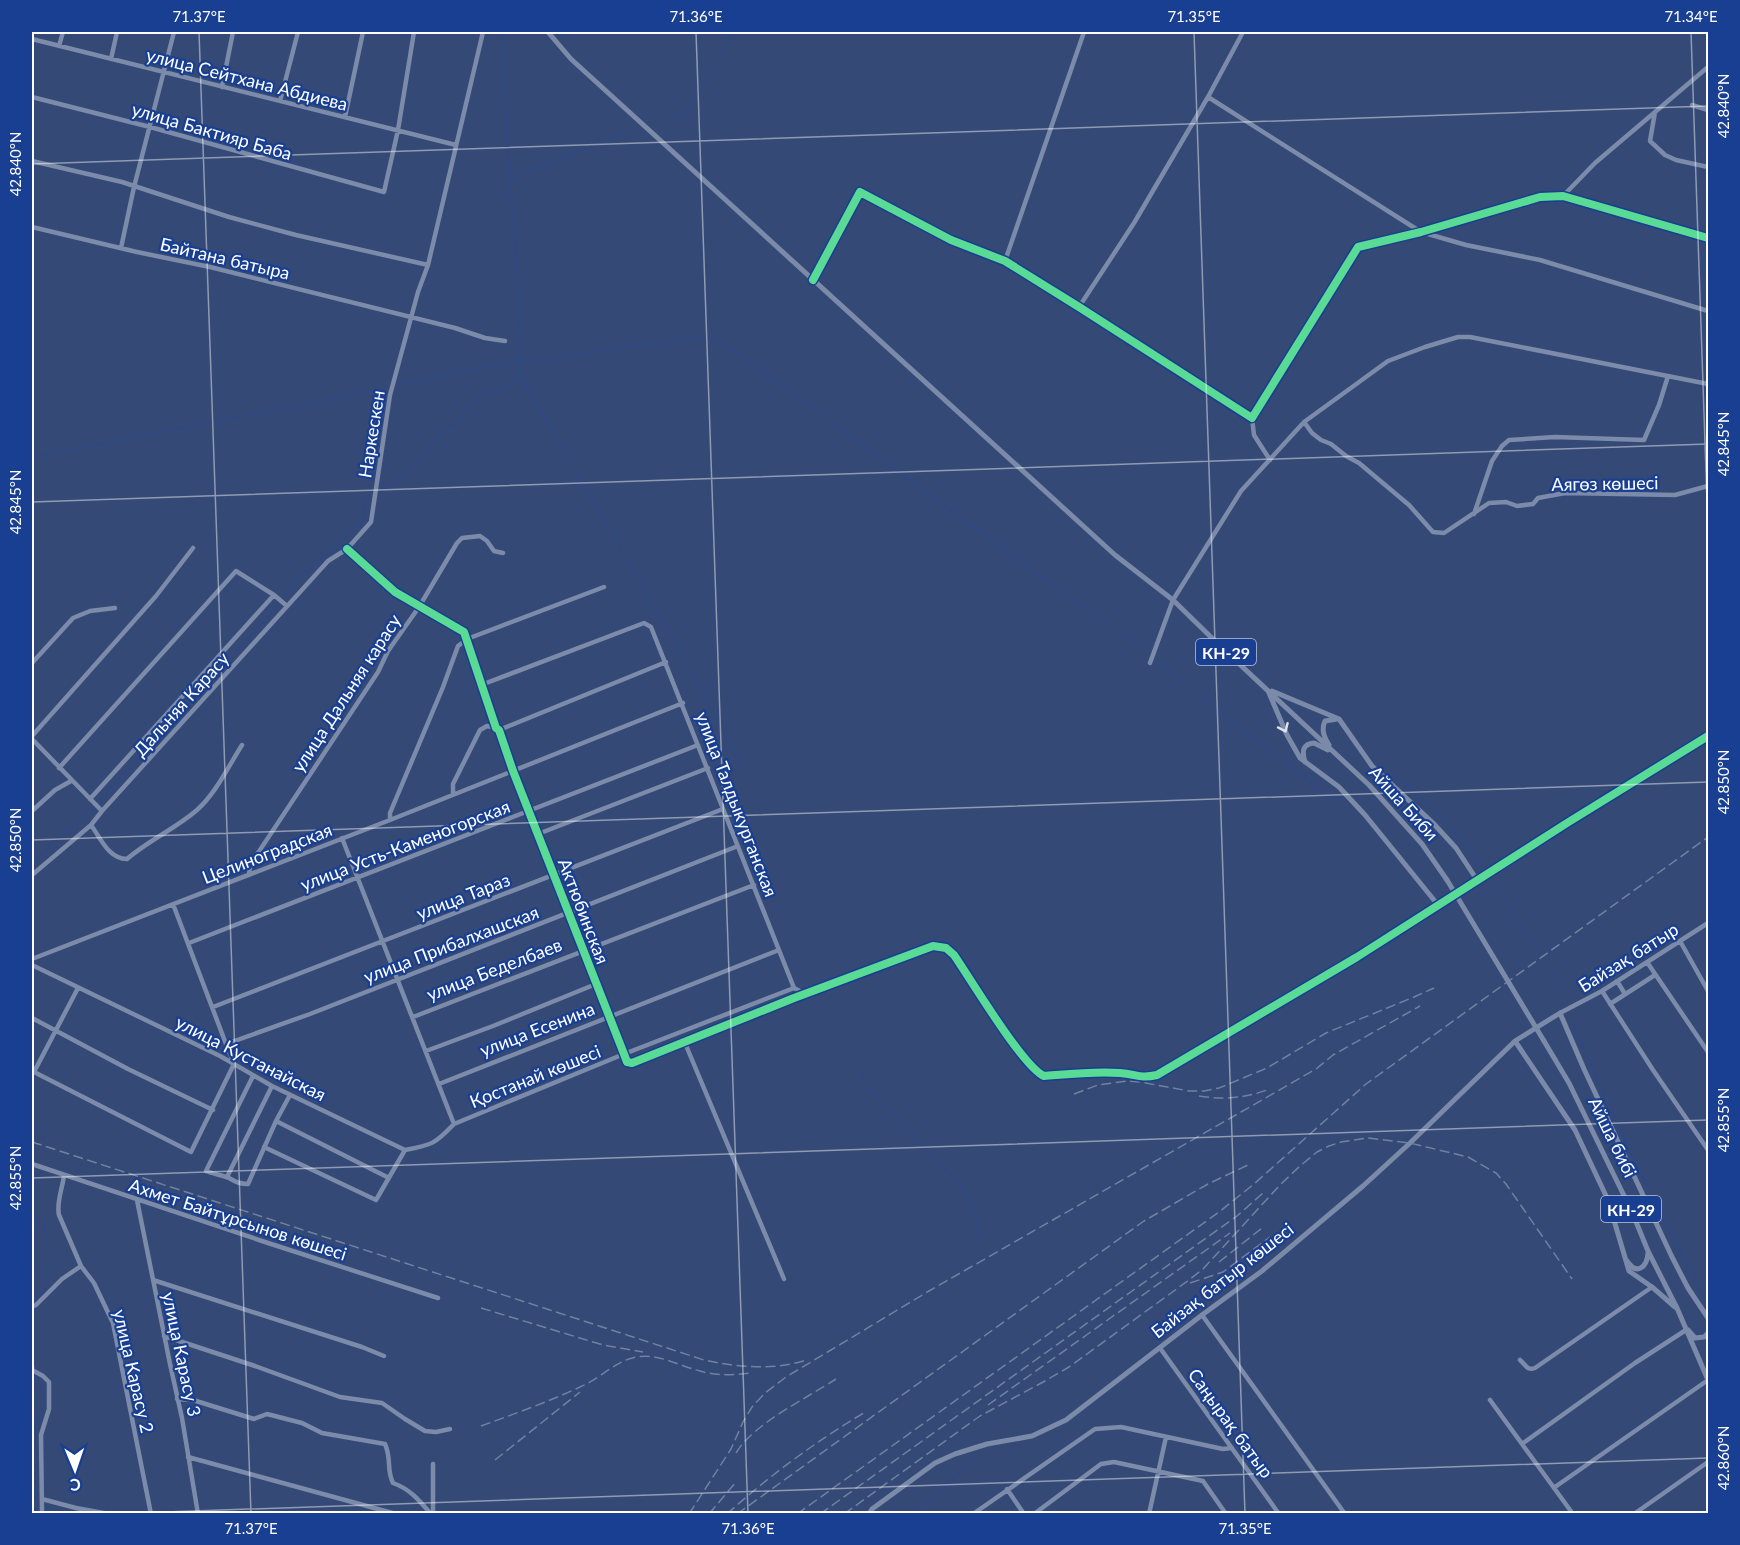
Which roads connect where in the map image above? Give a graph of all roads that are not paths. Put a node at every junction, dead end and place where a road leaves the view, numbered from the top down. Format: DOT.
graph roads {
  1 [pos="63,32"];
  2 [pos="117,32"];
  3 [pos="174,32"];
  4 [pos="233,32"];
  5 [pos="298,32"];
  6 [pos="363,32"];
  7 [pos="414,32"];
  8 [pos="483,32"];
  9 [pos="548,32"];
  10 [pos="1084,32"];
  11 [pos="1243,32"];
  12 [pos="32,39"];
  13 [pos="59,46"];
  14 [pos="111,59"];
  15 [pos="1708,67"];
  16 [pos="164,72"];
  17 [pos="222,87"];
  18 [pos="32,97"];
  19 [pos="1208,97"];
  20 [pos="280,101"];
  21 [pos="1692,105"];
  22 [pos="1708,110"];
  23 [pos="1655,112"];
  24 [pos="345,117"];
  25 [pos="150,127"];
  26 [pos="398,130"];
  27 [pos="456,145"];
  28 [pos="32,161"];
  29 [pos="1708,167"];
  30 [pos="134,187"];
  31 [pos="1563,196"];
  32 [pos="32,227"];
  33 [pos="1421,231"];
  34 [pos="1708,238"];
  35 [pos="121,248"];
  36 [pos="1005,261"];
  37 [pos="428,266"];
  38 [pos="813,280"];
  39 [pos="1079,307"];
  40 [pos="1708,311"];
  41 [pos="411,318"];
  42 [pos="505,341"];
  43 [pos="1668,376"];
  44 [pos="1708,384"];
  45 [pos="1252,418"];
  46 [pos="1304,423"];
  47 [pos="1270,460"];
  48 [pos="1708,486"];
  49 [pos="1474,514"];
  50 [pos="193,548"];
  51 [pos="347,549"];
  52 [pos="503,553"];
  53 [pos="604,587"];
  54 [pos="275,596"];
  55 [pos="1173,600"];
  56 [pos="287,606"];
  57 [pos="419,607"];
  58 [pos="115,608"];
  59 [pos="466,639"];
  60 [pos="666,662"];
  61 [pos="32,663"];
  62 [pos="1150,663"];
  63 [pos="481,685"];
  64 [pos="1268,690"];
  65 [pos="683,704"];
  66 [pos="1339,719"];
  67 [pos="498,729"];
  68 [pos="1708,736"];
  69 [pos="32,738"];
  70 [pos="242,745"];
  71 [pos="698,745"];
  72 [pos="1333,752"];
  73 [pos="1306,764"];
  74 [pos="60,768"];
  75 [pos="708,768"];
  76 [pos="513,771"];
  77 [pos="71,781"];
  78 [pos="453,794"];
  79 [pos="92,801"];
  80 [pos="723,809"];
  81 [pos="101,810"];
  82 [pos="32,811"];
  83 [pos="529,811"];
  84 [pos="390,820"];
  85 [pos="91,825"];
  86 [pos="538,834"];
  87 [pos="342,838"];
  88 [pos="738,846"];
  89 [pos="32,875"];
  90 [pos="249,875"];
  91 [pos="554,875"];
  92 [pos="357,878"];
  93 [pos="1477,880"];
  94 [pos="754,885"];
  95 [pos="173,904"];
  96 [pos="1438,905"];
  97 [pos="569,913"];
  98 [pos="1708,923"];
  99 [pos="1680,940"];
  100 [pos="383,942"];
  101 [pos="189,944"];
  102 [pos="584,950"];
  103 [pos="780,950"];
  104 [pos="32,959"];
  105 [pos="1647,962"];
  106 [pos="32,965"];
  107 [pos="1655,975"];
  108 [pos="397,979"];
  109 [pos="1617,981"];
  110 [pos="596,984"];
  111 [pos="78,988"];
  112 [pos="794,988"];
  113 [pos="1602,991"];
  114 [pos="1708,991"];
  115 [pos="805,994"];
  116 [pos="1625,994"];
  117 [pos="1610,1004"];
  118 [pos="213,1007"];
  119 [pos="1560,1013"];
  120 [pos="413,1017"];
  121 [pos="610,1017"];
  122 [pos="32,1018"];
  123 [pos="56,1030"];
  124 [pos="1515,1041"];
  125 [pos="1544,1041"];
  126 [pos="685,1043"];
  127 [pos="226,1044"];
  128 [pos="426,1051"];
  129 [pos="1708,1052"];
  130 [pos="624,1054"];
  131 [pos="234,1064"];
  132 [pos="253,1076"];
  133 [pos="439,1084"];
  134 [pos="272,1086"];
  135 [pos="290,1095"];
  136 [pos="213,1110"];
  137 [pos="276,1121"];
  138 [pos="454,1124"];
  139 [pos="264,1147"];
  140 [pos="405,1150"];
  141 [pos="1708,1150"];
  142 [pos="32,1164"];
  143 [pos="64,1175"];
  144 [pos="227,1177"];
  145 [pos="389,1178"];
  146 [pos="136,1200"];
  147 [pos="1648,1251"];
  148 [pos="1623,1254"];
  149 [pos="81,1266"];
  150 [pos="784,1279"];
  151 [pos="153,1280"];
  152 [pos="1652,1287"];
  153 [pos="438,1298"];
  154 [pos="32,1306"];
  155 [pos="1677,1308"];
  156 [pos="1202,1315"];
  157 [pos="1708,1318"];
  158 [pos="1685,1328"];
  159 [pos="1708,1333"];
  160 [pos="164,1336"];
  161 [pos="1160,1348"];
  162 [pos="384,1356"];
  163 [pos="1520,1360"];
  164 [pos="32,1366"];
  165 [pos="1708,1380"];
  166 [pos="177,1399"];
  167 [pos="1490,1400"];
  168 [pos="450,1429"];
  169 [pos="1166,1437"];
  170 [pos="1522,1444"];
  171 [pos="1232,1448"];
  172 [pos="188,1456"];
  173 [pos="1708,1462"];
  174 [pos="433,1464"];
  175 [pos="1158,1472"];
  176 [pos="1555,1487"];
  177 [pos="1007,1489"];
  178 [pos="42,1498"];
  179 [pos="42,1514"];
  180 [pos="109,1514"];
  181 [pos="151,1514"];
  182 [pos="198,1514"];
  183 [pos="396,1514"];
  184 [pos="432,1514"];
  185 [pos="868,1514"];
  186 [pos="973,1514"];
  187 [pos="1024,1514"];
  188 [pos="1034,1514"];
  189 [pos="1149,1514"];
  190 [pos="1226,1514"];
  191 [pos="1280,1514"];
  192 [pos="1345,1514"];
  193 [pos="1573,1514"];
  194 [pos="1634,1514"];
  1 -- 13 [label="street"];
  2 -- 14 [label="street"];
  3 -- 16 [label="street"];
  4 -- 17 [label="street"];
  5 -- 20 [label="street"];
  6 -- 24 [label="street"];
  7 -- 26 [label="street"];
  8 -- 27 [label="street, Наркескен"];
  9 -- 38 [label="main road, КН-29"];
  10 -- 36 [label="street"];
  11 -- 19 [label="street"];
  12 -- 13 [label="street, улица Сейтхана Абдиева"];
  13 -- 14 [label="street, улица Сейтхана Абдиева"];
  14 -- 16 [label="street, улица Сейтхана Абдиева"];
  15 -- 23 [label="street"];
  16 -- 17 [label="street, улица Сейтхана Абдиева"];
  16 -- 25 [label="street"];
  17 -- 20 [label="street, улица Сейтхана Абдиева"];
  18 -- 25 [label="street, улица Бактияр Баба"];
  19 -- 33 [label="street"];
  19 -- 39 [label="street"];
  20 -- 24 [label="street, улица Сейтхана Абдиева"];
  21 -- 22 [label="street"];
  23 -- 29 [label="street"];
  23 -- 31 [label="street"];
  24 -- 26 [label="street, улица Сейтхана Абдиева"];
  25 -- 26 [label="street, улица Бактияр Баба"];
  25 -- 30 [label="street"];
  26 -- 27 [label="street, улица Сейтхана Абдиева"];
  27 -- 37 [label="street, Наркескен"];
  28 -- 30 [label="street"];
  30 -- 35 [label="street"];
  30 -- 37 [label="street"];
  31 -- 33 [label="street"];
  31 -- 34 [label="street"];
  32 -- 35 [label="street, Байтана батыра"];
  33 -- 40 [label="street"];
  33 -- 45 [label="street"];
  35 -- 41 [label="street, Байтана батыра"];
  36 -- 38 [label="street"];
  36 -- 39 [label="street"];
  37 -- 41 [label="street, Наркескен"];
  38 -- 55 [label="main road, КН-29"];
  39 -- 45 [label="street"];
  41 -- 42 [label="street, Байтана батыра"];
  41 -- 51 [label="street, Наркескен"];
  43 -- 44 [label="street"];
  43 -- 46 [label="street"];
  43 -- 49 [label="street"];
  45 -- 47 [label="street"];
  46 -- 47 [label="street"];
  46 -- 49 [label="street, Аягөз көшесі"];
  47 -- 55 [label="street"];
  48 -- 49 [label="street, Аягөз көшесі"];
  50 -- 69 [label="street"];
  51 -- 56 [label="street, Дальняя Карасу"];
  51 -- 57 [label="street"];
  52 -- 57 [label="street, улица Дальняя карасу"];
  53 -- 59 [label="street"];
  54 -- 56 [label="street"];
  54 -- 74 [label="street"];
  54 -- 79 [label="street"];
  55 -- 62 [label="street"];
  55 -- 64 [label="main road, КН-29"];
  56 -- 81 [label="street, Дальняя Карасу"];
  57 -- 59 [label="street"];
  57 -- 90 [label="street, улица Дальняя карасу"];
  58 -- 61 [label="street"];
  59 -- 63 [label="street, Актюбинская"];
  59 -- 84 [label="street"];
  60 -- 63 [label="street, улица Талдыкурганская"];
  60 -- 65 [label="street, улица Талдыкурганская"];
  60 -- 67 [label="street"];
  63 -- 67 [label="street, Актюбинская"];
  64 -- 66 [label="main road"];
  64 -- 72 [label="main road, КН-29"];
  64 -- 73 [label="main road, one-way"];
  65 -- 71 [label="street, улица Талдыкурганская"];
  65 -- 76 [label="street, Целиноградская"];
  66 -- 72 [label="main road"];
  66 -- 93 [label="main road"];
  67 -- 76 [label="street, Актюбинская"];
  67 -- 78 [label="street"];
  68 -- 93 [label="street"];
  69 -- 74 [label="street"];
  70 -- 85 [label="street"];
  71 -- 75 [label="street, улица Талдыкурганская"];
  71 -- 83 [label="street, улица Усть-Каменогорская"];
  72 -- 73 [label="main road"];
  72 -- 125 [label="main road, Айша Биби / КН-29, bridge"];
  73 -- 96 [label="main road"];
  74 -- 77 [label="street"];
  75 -- 80 [label="street, улица Талдыкурганская"];
  75 -- 86 [label="street"];
  76 -- 78 [label="street, Целиноградская"];
  76 -- 83 [label="street, Актюбинская"];
  77 -- 79 [label="street"];
  77 -- 82 [label="street"];
  78 -- 84 [label="street, Целиноградская"];
  79 -- 81 [label="street"];
  80 -- 88 [label="street, улица Талдыкурганская"];
  80 -- 91 [label="street, улица Тараз"];
  81 -- 85 [label="street, Дальняя Карасу"];
  83 -- 86 [label="street, Актюбинская"];
  83 -- 92 [label="street, улица Усть-Каменогорская"];
  84 -- 87 [label="street, Целиноградская"];
  85 -- 89 [label="street, Дальняя Карасу"];
  86 -- 91 [label="street, Актюбинская"];
  87 -- 90 [label="street, Целиноградская"];
  87 -- 92 [label="street"];
  88 -- 94 [label="street, улица Талдыкурганская"];
  88 -- 97 [label="street, улица Прибалхашская"];
  90 -- 95 [label="street, Целиноградская"];
  91 -- 97 [label="street, Актюбинская"];
  91 -- 100 [label="street, улица Тараз"];
  92 -- 100 [label="street"];
  92 -- 101 [label="street, улица Усть-Каменогорская"];
  93 -- 96 [label="street"];
  94 -- 102 [label="street, улица Беделбаев"];
  94 -- 103 [label="street, улица Талдыкурганская"];
  95 -- 101 [label="street"];
  95 -- 104 [label="street, Целиноградская"];
  96 -- 115 [label="street"];
  97 -- 102 [label="street, Актюбинская"];
  97 -- 108 [label="street, улица Прибалхашская"];
  98 -- 99 [label="street, Байзақ батыр"];
  99 -- 105 [label="street, Байзақ батыр"];
  99 -- 114 [label="street"];
  100 -- 108 [label="street"];
  100 -- 118 [label="street, улица Тараз"];
  101 -- 118 [label="street"];
  102 -- 110 [label="street, Актюбинская"];
  102 -- 120 [label="street, улица Беделбаев"];
  103 -- 112 [label="street, улица Талдыкурганская"];
  103 -- 121 [label="street, улица Есенина"];
  105 -- 107 [label="street"];
  105 -- 109 [label="street, Байзақ батыр"];
  106 -- 111 [label="street, улица Кустанайская"];
  107 -- 116 [label="street"];
  107 -- 129 [label="street"];
  108 -- 120 [label="street"];
  108 -- 127 [label="street, улица Прибалхашская"];
  109 -- 113 [label="street, Байзақ батыр"];
  109 -- 116 [label="street"];
  110 -- 121 [label="street, Актюбинская"];
  110 -- 128 [label="street, улица Есенина"];
  111 -- 123 [label="street"];
  111 -- 131 [label="street, улица Кустанайская"];
  112 -- 115 [label="street"];
  112 -- 130 [label="street, Қостанай көшесі"];
  113 -- 117 [label="street"];
  113 -- 119 [label="street, Байзақ батыр"];
  115 -- 126 [label="street"];
  116 -- 117 [label="street"];
  117 -- 141 [label="street"];
  118 -- 127 [label="street"];
  119 -- 124 [label="main road, Байзақ батыр көшесі"];
  119 -- 157 [label="main road"];
  120 -- 128 [label="street"];
  121 -- 130 [label="street, Актюбинская"];
  121 -- 133 [label="street, улица Есенина"];
  122 -- 123 [label="street"];
  123 -- 136 [label="street"];
  123 -- 136 [label="street"];
  124 -- 148 [label="main road"];
  124 -- 156 [label="main road, Байзақ батыр көшесі"];
  125 -- 147 [label="main road, Айша бибі / КН-29"];
  126 -- 130 [label="street, Актюбинская"];
  126 -- 150 [label="street"];
  127 -- 131 [label="street"];
  128 -- 133 [label="street"];
  130 -- 138 [label="street, Қостанай көшесі"];
  131 -- 132 [label="street, улица Кустанайская"];
  131 -- 136 [label="street"];
  132 -- 134 [label="street, улица Кустанайская"];
  132 -- 144 [label="street"];
  133 -- 138 [label="street"];
  134 -- 135 [label="street, улица Кустанайская"];
  134 -- 144 [label="street"];
  135 -- 137 [label="street"];
  135 -- 140 [label="street, улица Кустанайская"];
  137 -- 139 [label="street"];
  137 -- 145 [label="street"];
  138 -- 140 [label="street"];
  139 -- 144 [label="street"];
  139 -- 145 [label="street"];
  140 -- 145 [label="street"];
  142 -- 143 [label="street, Ахмет Байтұрсынов көшесі"];
  143 -- 146 [label="street, Ахмет Байтұрсынов көшесі"];
  143 -- 149 [label="street, улица Карасу 2"];
  146 -- 151 [label="street, улица Карасу 3"];
  146 -- 153 [label="street, Ахмет Байтұрсынов көшесі"];
  147 -- 148 [label="main road"];
  147 -- 155 [label="main road, Айша бибі / КН-29"];
  148 -- 152 [label="main road"];
  149 -- 154 [label="street"];
  149 -- 181 [label="street, улица Карасу 2"];
  151 -- 160 [label="street, улица Карасу 3"];
  151 -- 162 [label="street"];
  152 -- 155 [label="main road"];
  152 -- 163 [label="street"];
  155 -- 158 [label="main road, Айша бибі / КН-29"];
  156 -- 161 [label="main road, Байзақ батыр көшесі"];
  156 -- 192 [label="street"];
  158 -- 159 [label="main road"];
  158 -- 165 [label="main road, Айша бибі / КН-29"];
  158 -- 170 [label="street"];
  160 -- 166 [label="street, улица Карасу 3"];
  160 -- 168 [label="street"];
  161 -- 171 [label="street, Саңырақ батыр"];
  161 -- 185 [label="main road, Байзақ батыр көшесі"];
  164 -- 178 [label="street"];
  165 -- 176 [label="street"];
  166 -- 172 [label="street, улица Карасу 3"];
  166 -- 184 [label="street"];
  167 -- 170 [label="street"];
  169 -- 171 [label="street"];
  169 -- 175 [label="street"];
  169 -- 177 [label="street"];
  170 -- 176 [label="street"];
  171 -- 191 [label="street, Саңырақ батыр"];
  172 -- 182 [label="street, улица Карасу 3"];
  172 -- 183 [label="street"];
  173 -- 194 [label="street"];
  174 -- 184 [label="street"];
  175 -- 188 [label="street"];
  175 -- 189 [label="street"];
  175 -- 190 [label="street"];
  176 -- 193 [label="street"];
  177 -- 186 [label="street"];
  177 -- 187 [label="street"];
  178 -- 179 [label="street"];
  178 -- 180 [label="street"];
}
